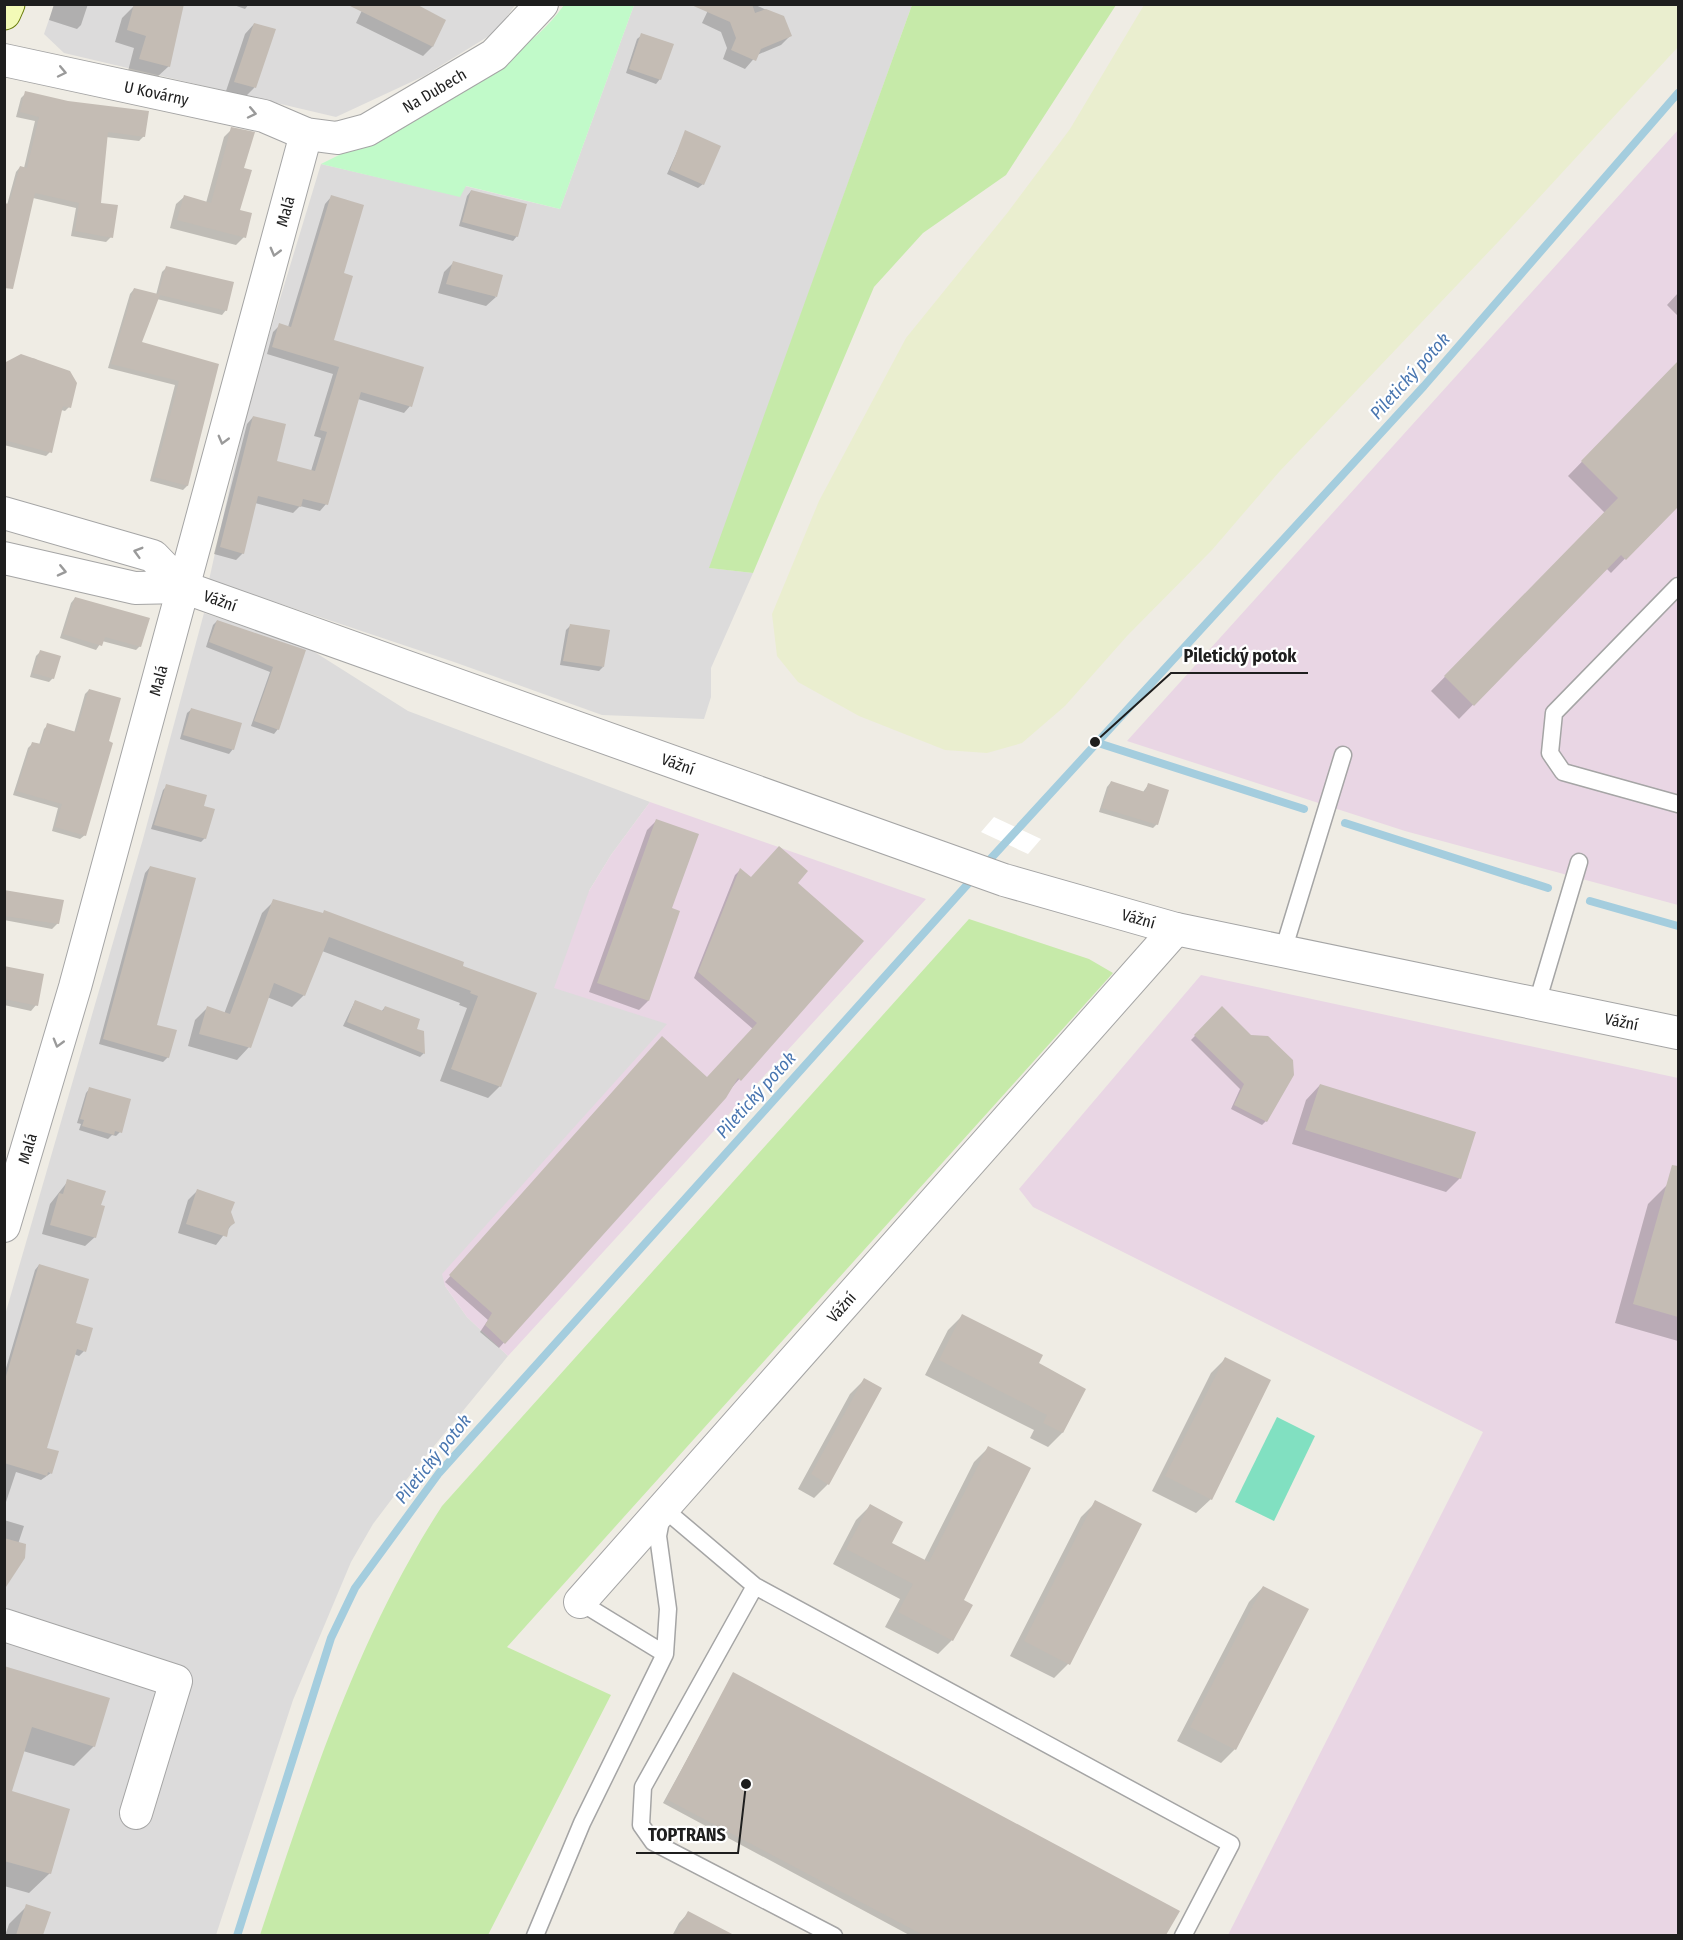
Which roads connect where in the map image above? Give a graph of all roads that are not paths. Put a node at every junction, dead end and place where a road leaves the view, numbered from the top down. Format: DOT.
graph roads {
  1 [pos="8,4"];
  2 [pos="542,4"];
  3 [pos="4,13"];
  4 [pos="4,60"];
  5 [pos="306,134"];
  6 [pos="4,513"];
  7 [pos="4,558"];
  8 [pos="1678,586"];
  9 [pos="183,587"];
  10 [pos="1343,755"];
  11 [pos="1678,804"];
  12 [pos="1579,862"];
  13 [pos="1176,929"];
  14 [pos="1283,951"];
  15 [pos="1537,1003"];
  16 [pos="1678,1033"];
  17 [pos="4,1226"];
  18 [pos="663,1509"];
  19 [pos="755,1586"];
  20 [pos="580,1602"];
  21 [pos="4,1624"];
  22 [pos="665,1654"];
  23 [pos="136,1813"];
  24 [pos="535,1935"];
  25 [pos="834,1935"];
  26 [pos="1183,1935"];
  1 -- 3 [label="street"];
  2 -- 5 [label="street, Na Dubech"];
  4 -- 5 [label="street, U Kovárny, one-way"];
  5 -- 9 [label="street, Malá, one-way"];
  9 -- 6 [label="street, Vážní, one-way"];
  7 -- 9 [label="street, Vážní, one-way"];
  8 -- 11 [label="lane"];
  9 -- 13 [label="street, Vážní"];
  9 -- 17 [label="street, Malá, one-way"];
  10 -- 14 [label="lane"];
  12 -- 15 [label="lane"];
  13 -- 14 [label="street, Vážní"];
  13 -- 18 [label="street, Vážní"];
  14 -- 15 [label="street, Vážní"];
  15 -- 16 [label="street, Vážní"];
  18 -- 19 [label="lane"];
  18 -- 20 [label="street, Vážní"];
  18 -- 22 [label="lane"];
  19 -- 25 [label="lane"];
  19 -- 26 [label="lane"];
  20 -- 22 [label="lane"];
  21 -- 23 [label="street"];
  22 -- 24 [label="lane"];
}
